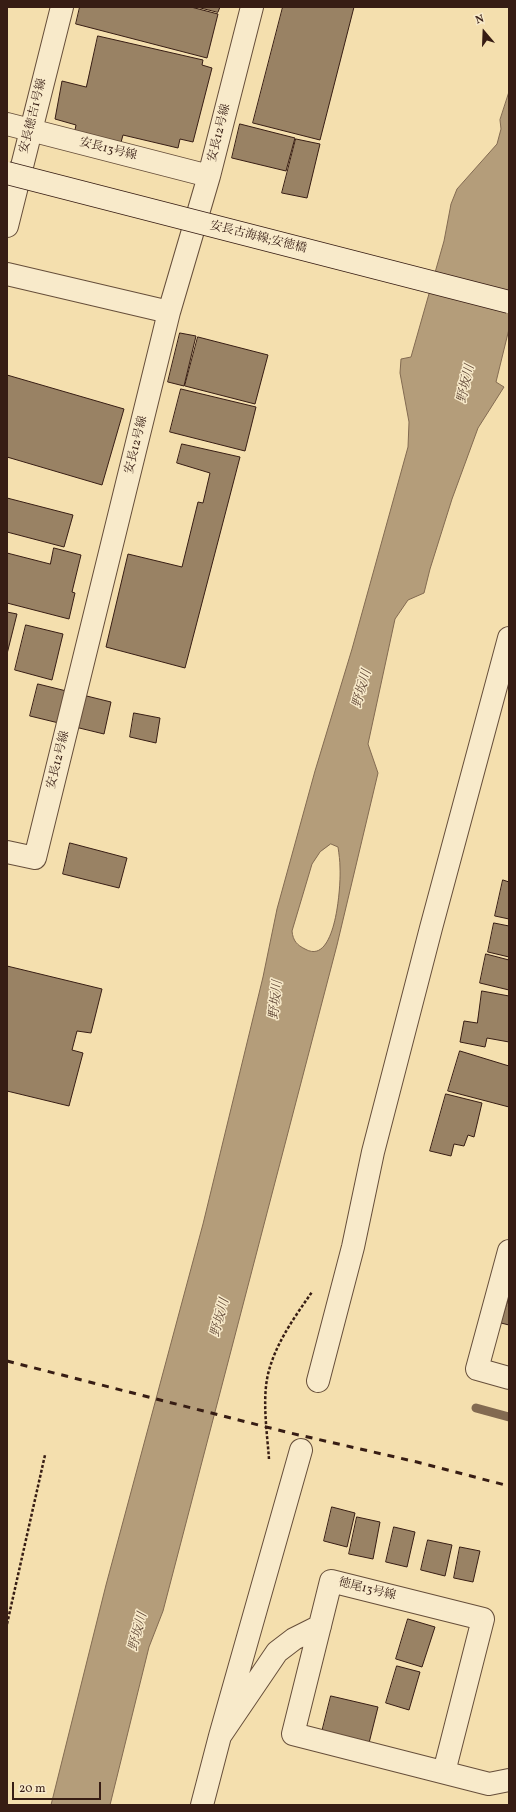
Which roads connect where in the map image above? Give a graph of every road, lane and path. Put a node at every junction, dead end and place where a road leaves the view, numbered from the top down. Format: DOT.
graph roads {
  1 [pos="62,7"];
  2 [pos="252,7"];
  3 [pos="7,124"];
  4 [pos="30,130"];
  5 [pos="7,173"];
  6 [pos="209,176"];
  7 [pos="8,222"];
  8 [pos="7,274"];
  9 [pos="509,302"];
  10 [pos="169,312"];
  11 [pos="509,638"];
  12 [pos="7,852"];
  13 [pos="509,1251"];
  14 [pos="313,1290"];
  15 [pos="509,1378"];
  16 [pos="318,1382"];
  17 [pos="301,1450"];
  18 [pos="45,1455"];
  19 [pos="269,1459"];
  20 [pos="7,1624"];
  21 [pos="320,1626"];
  22 [pos="220,1736"];
  23 [pos="444,1772"];
  24 [pos="509,1780"];
  25 [pos="202,1805"];
  1 -- 4 [label="street, 安長徳吉1号線"];
  2 -- 6 [label="street, 安長12号線"];
  3 -- 4 [label="street, 安長13号線"];
  4 -- 6 [label="street, 安長13号線"];
  4 -- 7 [label="street, 安長徳吉1号線"];
  5 -- 9 [label="street, 安長古海線;安徳橋, bridge"];
  6 -- 10 [label="street, 安長12号線"];
  8 -- 10 [label="street"];
  10 -- 12 [label="street, 安長12号線"];
  11 -- 16 [label="street"];
  13 -- 15 [label="street"];
  14 -- 19 [label="path"];
  17 -- 22 [label="street"];
  18 -- 20 [label="path"];
  21 -- 22 [label="street"];
  21 -- 23 [label="street, 徳尾13号線"];
  21 -- 23 [label="street, 徳尾13号線"];
  22 -- 25 [label="street"];
  23 -- 24 [label="street, 徳尾13号線"];
}
